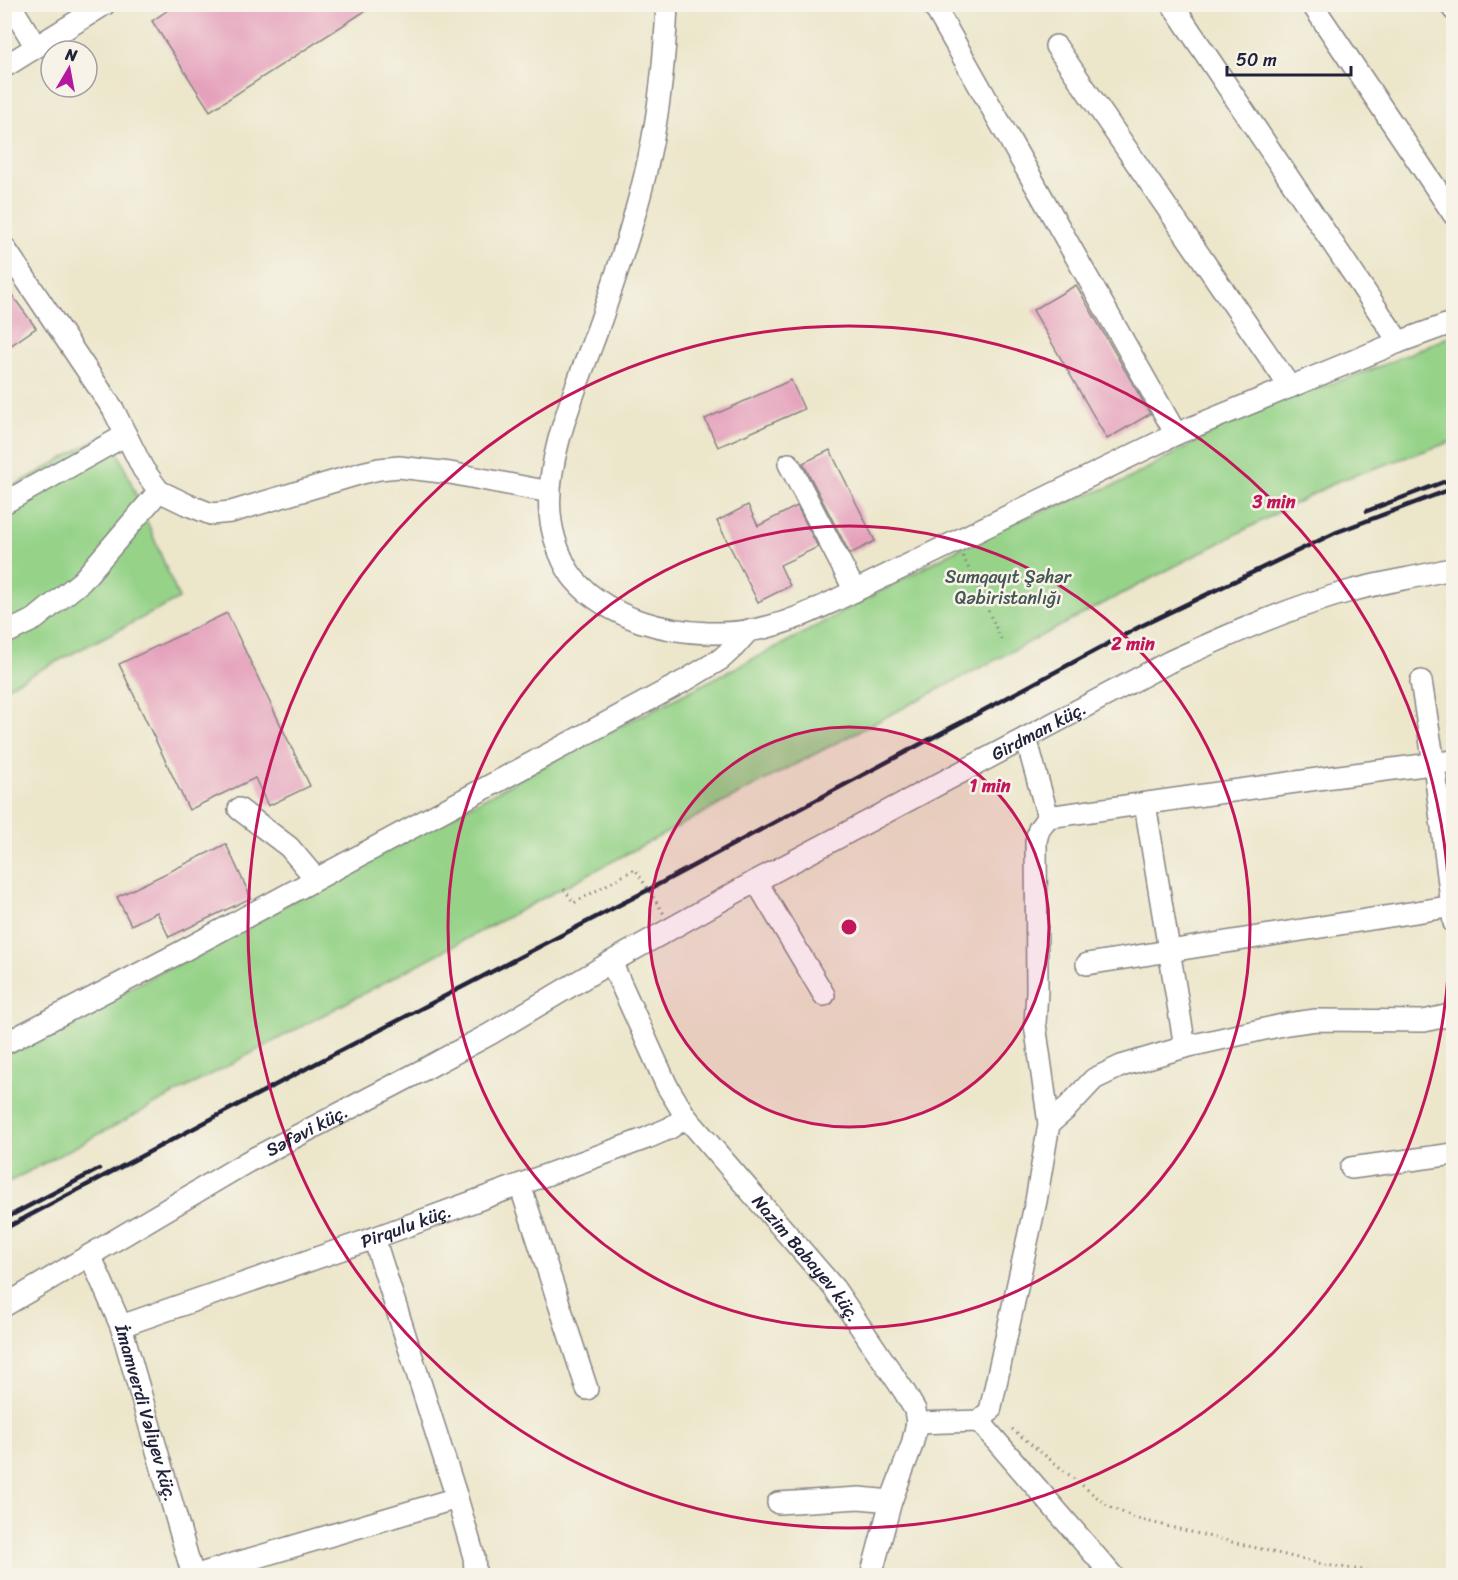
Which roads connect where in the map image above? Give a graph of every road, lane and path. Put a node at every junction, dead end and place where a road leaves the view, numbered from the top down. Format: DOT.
graph roads {
  1 [pos="10,4"];
  2 [pos="105,4"];
  3 [pos="667,4"];
  4 [pos="933,4"];
  5 [pos="1172,4"];
  6 [pos="1312,4"];
  7 [pos="1449,4"];
  8 [pos="1454,10"];
  9 [pos="1056,46"];
  10 [pos="36,48"];
  11 [pos="4,67"];
  12 [pos="1454,215"];
  13 [pos="4,247"];
  14 [pos="1454,322"];
  15 [pos="1399,342"];
  16 [pos="1290,387"];
  17 [pos="1176,434"];
  18 [pos="126,435"];
  19 [pos="789,464"];
  20 [pos="159,491"];
  21 [pos="550,492"];
  22 [pos="4,503"];
  23 [pos="956,541"];
  24 [pos="1454,568"];
  25 [pos="855,591"];
  26 [pos="749,630"];
  27 [pos="4,634"];
  28 [pos="1001,639"];
  29 [pos="1421,681"];
  30 [pos="1026,738"];
  31 [pos="1444,763"];
  32 [pos="1145,804"];
  33 [pos="238,809"];
  34 [pos="1048,818"];
  35 [pos="316,879"];
  36 [pos="756,881"];
  37 [pos="564,889"];
  38 [pos="1453,912"];
  39 [pos="673,928"];
  40 [pos="1169,951"];
  41 [pos="611,962"];
  42 [pos="1087,964"];
  43 [pos="824,995"];
  44 [pos="1454,1014"];
  45 [pos="4,1044"];
  46 [pos="1185,1047"];
  47 [pos="686,1117"];
  48 [pos="1050,1124"];
  49 [pos="1454,1154"];
  50 [pos="1352,1167"];
  51 [pos="520,1185"];
  52 [pos="374,1238"];
  53 [pos="90,1255"];
  54 [pos="4,1306"];
  55 [pos="121,1326"];
  56 [pos="587,1389"];
  57 [pos="984,1416"];
  58 [pos="917,1423"];
  59 [pos="457,1498"];
  60 [pos="891,1501"];
  61 [pos="778,1503"];
  62 [pos="193,1575"];
  63 [pos="472,1575"];
  64 [pos="871,1575"];
  65 [pos="1113,1575"];
  66 [pos="1404,1575"];
  1 -- 10 [label="street"];
  2 -- 10 [label="street"];
  3 -- 21 [label="street"];
  4 -- 17 [label="street"];
  5 -- 15 [label="street"];
  6 -- 12 [label="street"];
  7 -- 8 [label="street"];
  9 -- 16 [label="street"];
  10 -- 11 [label="street"];
  13 -- 18 [label="street"];
  14 -- 15 [label="street"];
  15 -- 16 [label="street"];
  16 -- 17 [label="street"];
  17 -- 23 [label="street"];
  18 -- 20 [label="street"];
  18 -- 22 [label="street"];
  19 -- 25 [label="street"];
  20 -- 21 [label="street"];
  20 -- 27 [label="street"];
  21 -- 26 [label="street"];
  23 -- 25 [label="street"];
  23 -- 28 [label="path"];
  24 -- 30 [label="street, Girdman küç."];
  25 -- 26 [label="street"];
  26 -- 35 [label="street"];
  29 -- 31 [label="street"];
  30 -- 34 [label="street"];
  30 -- 36 [label="street, Girdman küç."];
  31 -- 32 [label="street"];
  31 -- 38 [label="street"];
  32 -- 34 [label="street"];
  32 -- 40 [label="street"];
  33 -- 35 [label="street"];
  34 -- 48 [label="street"];
  35 -- 45 [label="street"];
  36 -- 39 [label="street, Girdman küç."];
  36 -- 43 [label="street"];
  37 -- 39 [label="path"];
  38 -- 40 [label="street"];
  39 -- 41 [label="street, Girdman küç."];
  40 -- 42 [label="street"];
  40 -- 46 [label="street"];
  41 -- 47 [label="street, Nazim Babayev küç."];
  41 -- 53 [label="street, Səfəvi küç."];
  44 -- 46 [label="street"];
  46 -- 48 [label="street"];
  47 -- 51 [label="street, Pirqulu küç."];
  47 -- 58 [label="street, Nazim Babayev küç."];
  48 -- 57 [label="street"];
  49 -- 50 [label="street"];
  51 -- 52 [label="street, Pirqulu küç."];
  51 -- 56 [label="street"];
  52 -- 55 [label="street, Pirqulu küç."];
  52 -- 59 [label="street"];
  53 -- 54 [label="street, Səfəvi küç."];
  53 -- 55 [label="street, İmamverdi Vəliyev küç."];
  55 -- 62 [label="street, İmamverdi Vəliyev küç."];
  57 -- 58 [label="street"];
  57 -- 65 [label="street"];
  57 -- 66 [label="path"];
  58 -- 60 [label="street"];
  59 -- 62 [label="street"];
  59 -- 63 [label="street"];
  60 -- 61 [label="street"];
  60 -- 64 [label="street"];
}
